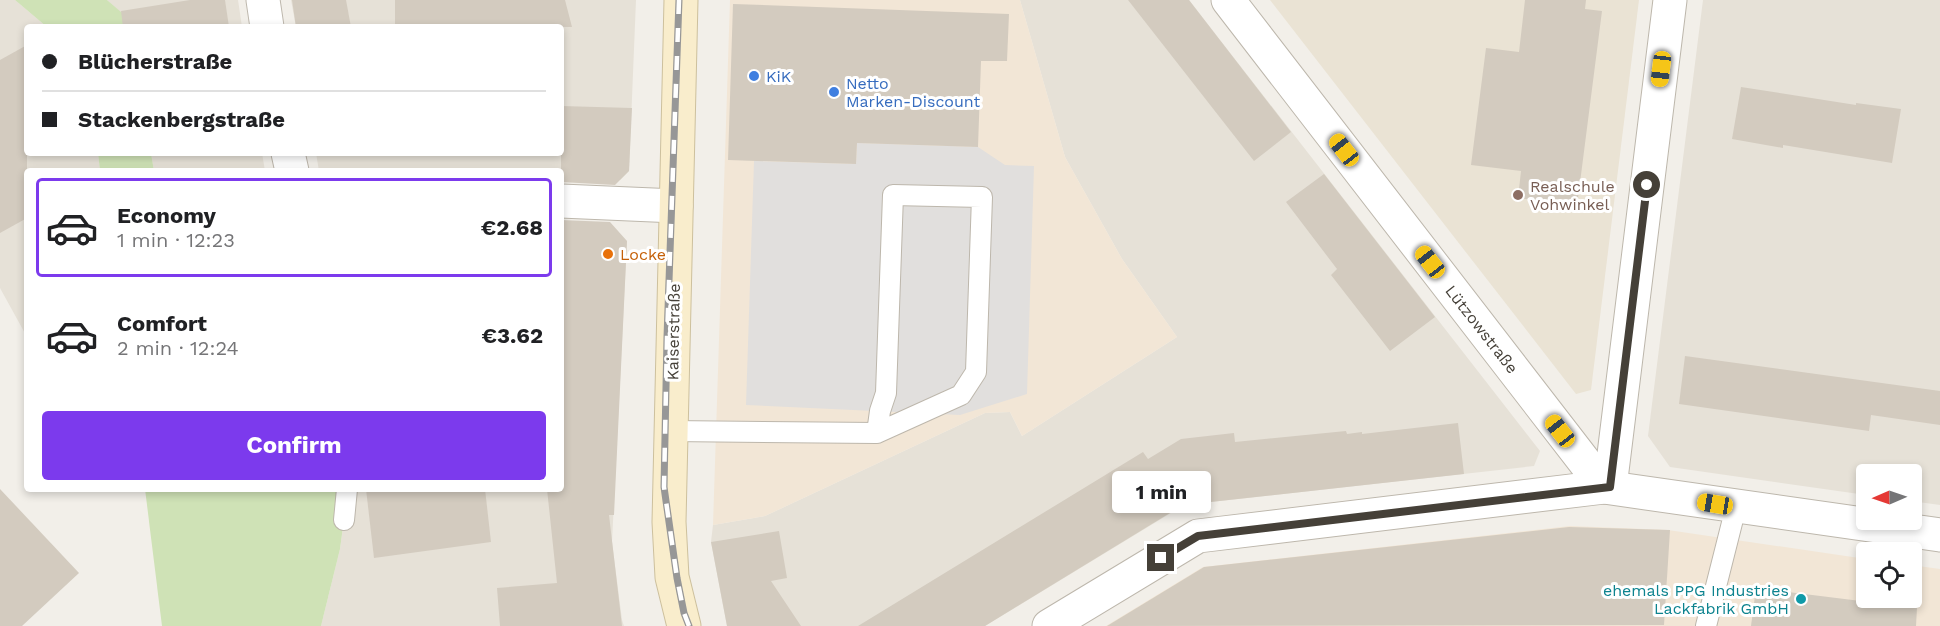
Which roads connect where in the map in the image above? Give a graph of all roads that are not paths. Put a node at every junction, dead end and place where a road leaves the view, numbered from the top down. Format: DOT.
graph roads {
  1 [pos="263,0"];
  2 [pos="681,0"];
  3 [pos="1228,0"];
  4 [pos="1670,0"];
  5 [pos="267,24"];
  6 [pos="564,201"];
  7 [pos="676,206"];
  8 [pos="670,431"];
  9 [pos="877,433"];
  10 [pos="1607,487"];
  11 [pos="347,492"];
  12 [pos="1736,507"];
  13 [pos="344,520"];
  14 [pos="1940,535"];
  15 [pos="684,626"];
  16 [pos="1049,626"];
  17 [pos="1706,626"];
  1 -- 5 [label="street"];
  2 -- 7 [label="main road, Kaiserstraße"];
  3 -- 10 [label="street, Lützowstraße"];
  4 -- 10 [label="street"];
  6 -- 7 [label="street"];
  7 -- 8 [label="main road, Kaiserstraße"];
  8 -- 9 [label="lane"];
  8 -- 15 [label="main road, Kaiserstraße"];
  9 -- 9 [label="lane"];
  10 -- 12 [label="street"];
  10 -- 16 [label="street"];
  11 -- 13 [label="lane"];
  12 -- 14 [label="street"];
  12 -- 17 [label="lane"];
}
